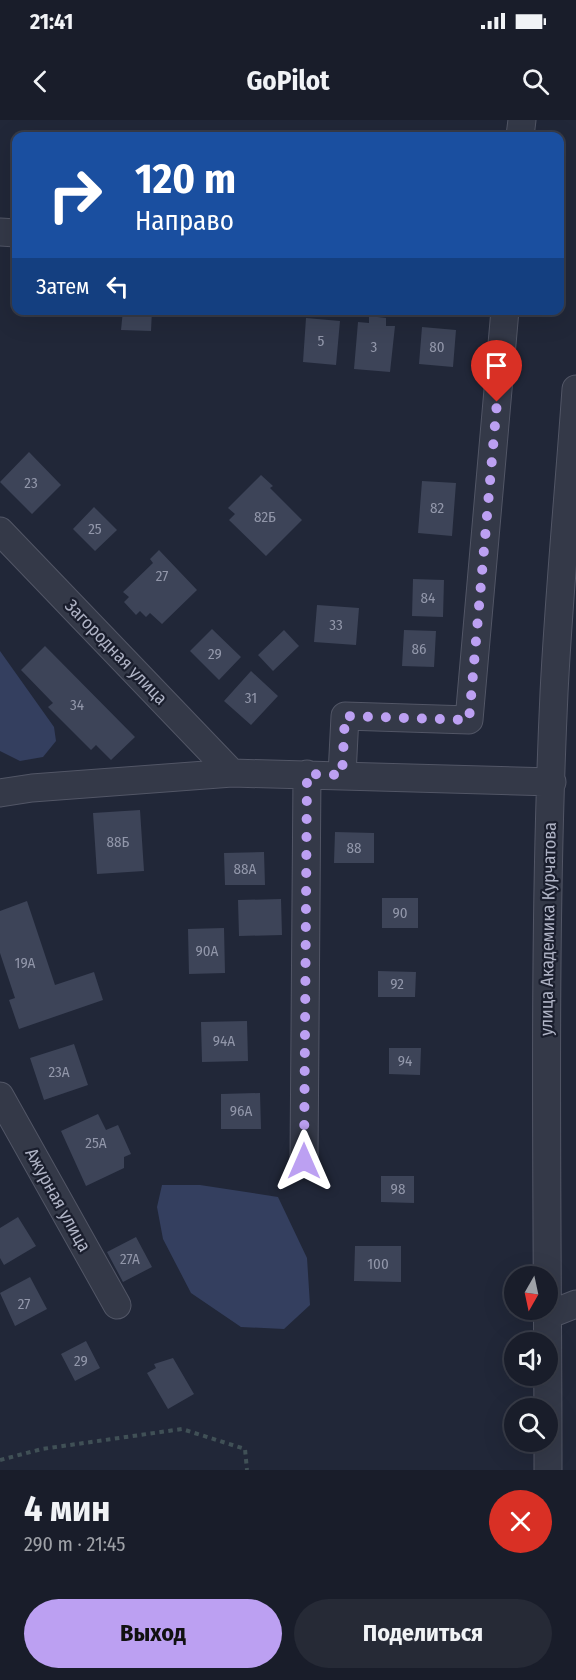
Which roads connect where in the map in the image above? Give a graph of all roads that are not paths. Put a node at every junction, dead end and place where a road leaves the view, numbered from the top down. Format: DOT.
graph roads {
  1 [pos="505,315"];
  2 [pos="576,389"];
  3 [pos="0,531"];
  4 [pos="560,766"];
  5 [pos="232,773"];
  6 [pos="307,774"];
  7 [pos="342,775"];
  8 [pos="0,793"];
  9 [pos="0,1096"];
  10 [pos="304,1161"];
  11 [pos="548,1266"];
  12 [pos="576,1304"];
  13 [pos="117,1305"];
  14 [pos="558,1311"];
  15 [pos="548,1320"];
  16 [pos="548,1470"];
  1 -- 7 [label="street"];
  2 -- 4 [label="street, улица Академика Курчатова"];
  3 -- 5 [label="street, Загородная улица"];
  4 -- 7 [label="street"];
  4 -- 11 [label="street, улица Академика Курчатова"];
  5 -- 6 [label="street"];
  5 -- 8 [label="street"];
  6 -- 7 [label="street"];
  6 -- 10 [label="street"];
  9 -- 13 [label="street, Ажурная улица"];
  12 -- 14 [label="street"];
  15 -- 16 [label="street, улица Академика Курчатова"];
}
